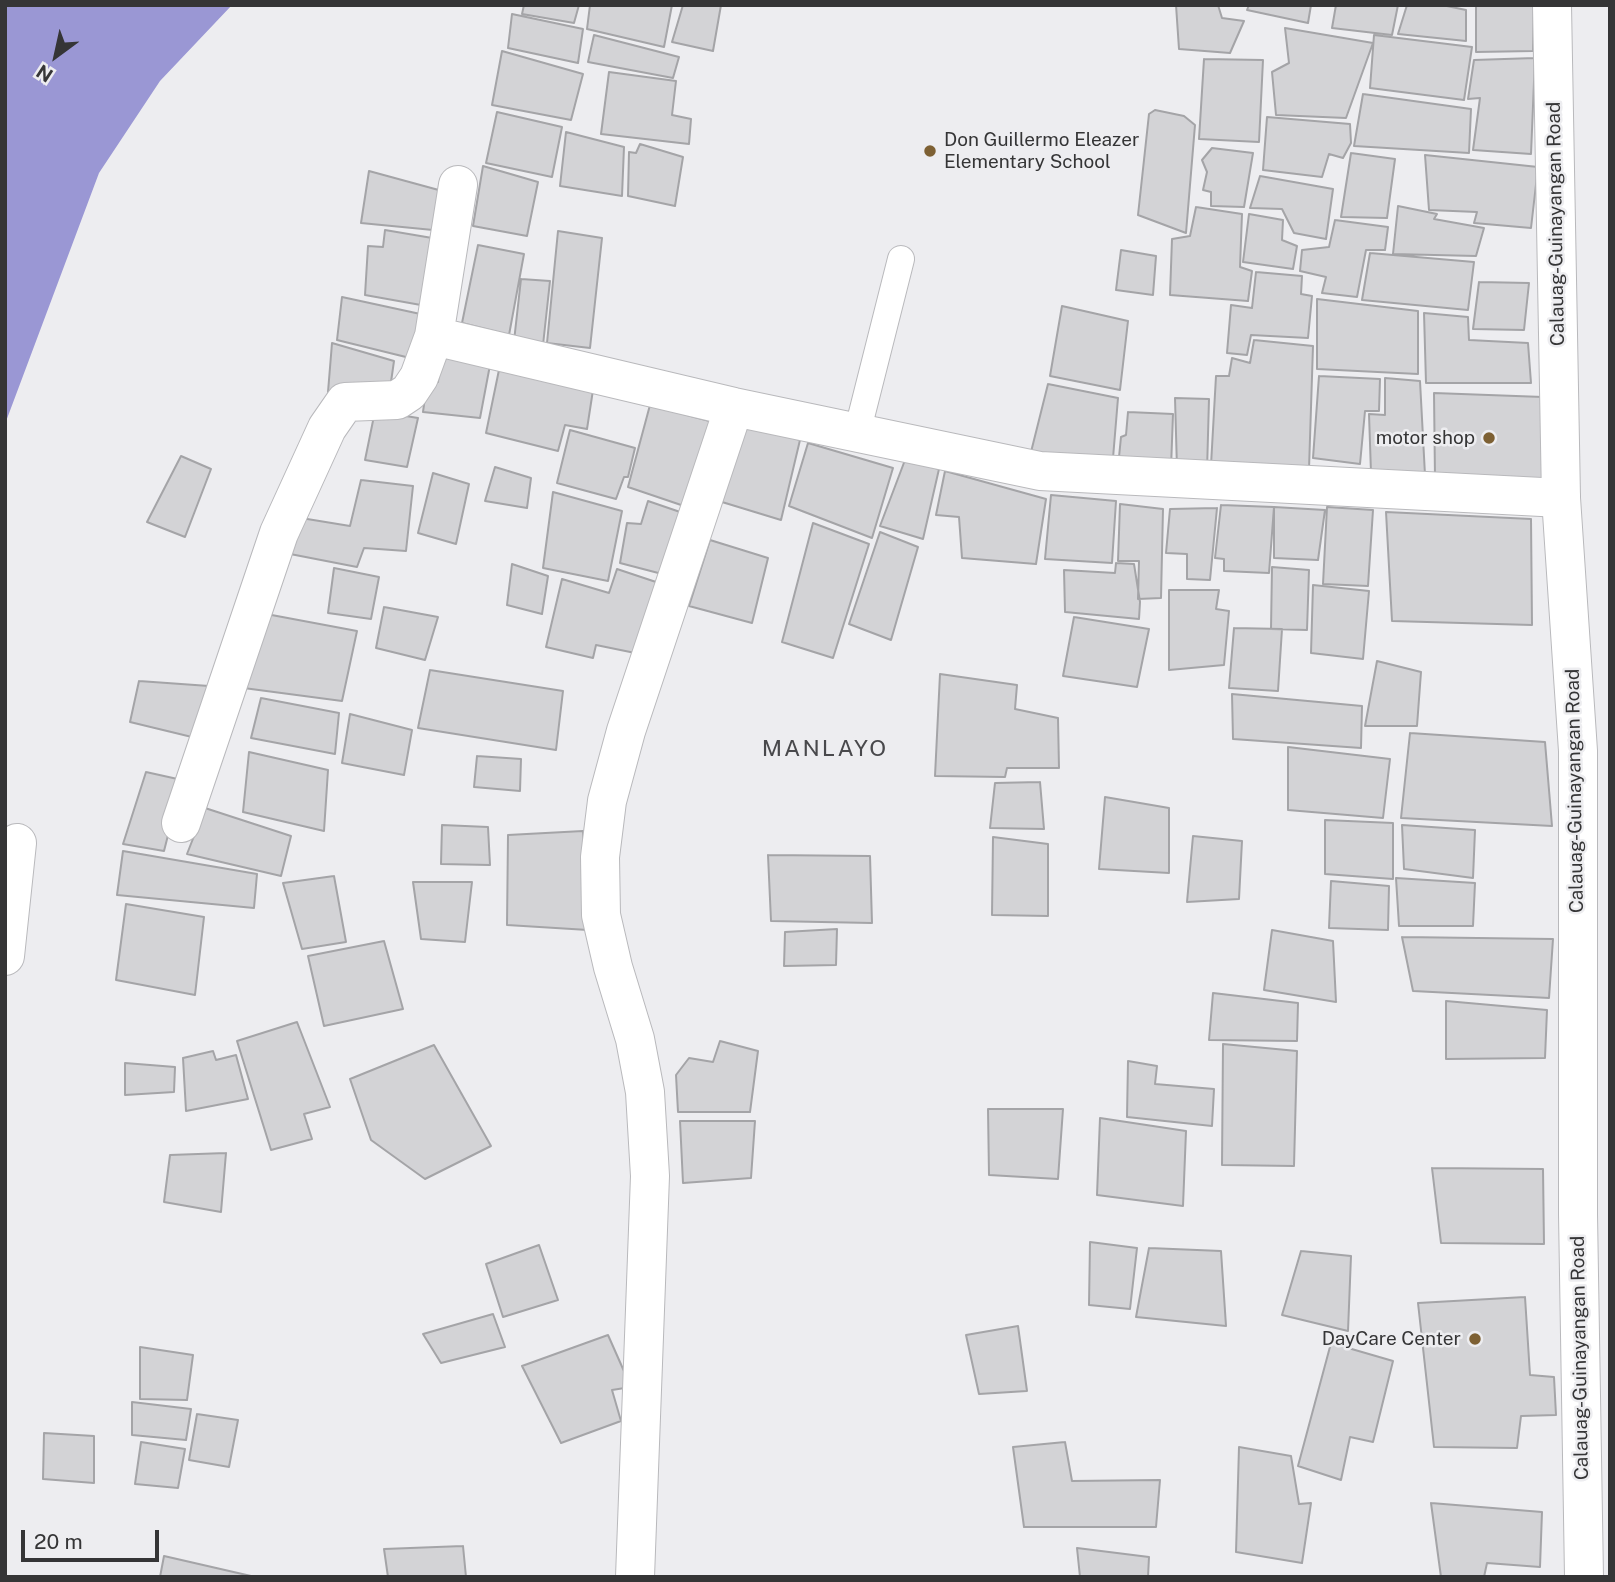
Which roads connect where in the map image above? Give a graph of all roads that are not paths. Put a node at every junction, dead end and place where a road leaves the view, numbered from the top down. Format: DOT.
graph roads {
  1 [pos="1552,5"];
  2 [pos="458,185"];
  3 [pos="901,259"];
  4 [pos="434,336"];
  5 [pos="734,407"];
  6 [pos="857,433"];
  7 [pos="1561,498"];
  8 [pos="181,823"];
  9 [pos="17,843"];
  10 [pos="5,956"];
  11 [pos="635,1577"];
  12 [pos="1584,1577"];
  1 -- 7 [label="street, Calauag-Guinayangan Road"];
  2 -- 4 [label="street"];
  3 -- 6 [label="lane"];
  4 -- 5 [label="street"];
  4 -- 8 [label="street"];
  5 -- 6 [label="street"];
  5 -- 11 [label="street"];
  6 -- 7 [label="street"];
  7 -- 12 [label="street, Calauag-Guinayangan Road"];
  9 -- 10 [label="street"];
}
